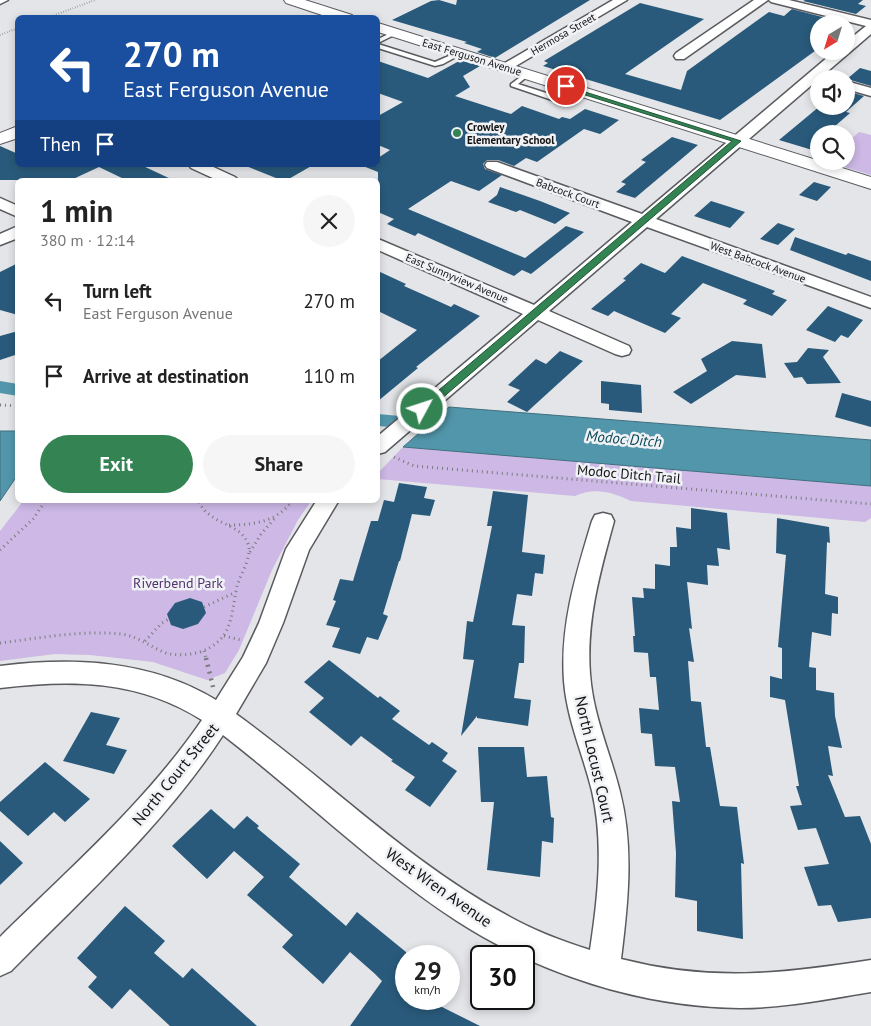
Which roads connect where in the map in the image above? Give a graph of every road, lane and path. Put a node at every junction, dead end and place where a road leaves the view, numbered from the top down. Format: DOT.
graph roads {
  1 [pos="95,0"];
  2 [pos="291,0"];
  3 [pos="337,0"];
  4 [pos="621,0"];
  5 [pos="762,0"];
  6 [pos="774,0"];
  7 [pos="318,8"];
  8 [pos="55,15"];
  9 [pos="304,15"];
  10 [pos="338,15"];
  11 [pos="871,24"];
  12 [pos="380,28"];
  13 [pos="871,28"];
  14 [pos="15,29"];
  15 [pos="395,33"];
  16 [pos="0,35"];
  17 [pos="380,41"];
  18 [pos="855,41"];
  19 [pos="380,47"];
  20 [pos="460,53"];
  21 [pos="680,56"];
  22 [pos="834,60"];
  23 [pos="504,67"];
  24 [pos="825,70"];
  25 [pos="810,83"];
  26 [pos="855,88"];
  27 [pos="871,92"];
  28 [pos="15,132"];
  29 [pos="0,139"];
  30 [pos="738,141"];
  31 [pos="492,165"];
  32 [pos="201,167"];
  33 [pos="225,178"];
  34 [pos="871,183"];
  35 [pos="0,203"];
  36 [pos="15,210"];
  37 [pos="645,221"];
  38 [pos="15,232"];
  39 [pos="0,240"];
  40 [pos="380,246"];
  41 [pos="871,303"];
  42 [pos="536,313"];
  43 [pos="622,350"];
  44 [pos="0,405"];
  45 [pos="15,406"];
  46 [pos="384,447"];
  47 [pos="44,503"];
  48 [pos="200,503"];
  49 [pos="288,503"];
  50 [pos="326,503"];
  51 [pos="871,504"];
  52 [pos="278,515"];
  53 [pos="603,521"];
  54 [pos="228,525"];
  55 [pos="0,550"];
  56 [pos="250,552"];
  57 [pos="236,592"];
  58 [pos="204,607"];
  59 [pos="169,619"];
  60 [pos="145,641"];
  61 [pos="0,643"];
  62 [pos="0,677"];
  63 [pos="220,717"];
  64 [pos="0,960"];
  65 [pos="603,970"];
  66 [pos="871,976"];
  1 -- 8 [label="path"];
  2 -- 7 [label="street"];
  3 -- 7 [label="street"];
  4 -- 23 [label="street, Hermosa Street"];
  5 -- 21 [label="street"];
  6 -- 11 [label="street"];
  7 -- 9 [label="street"];
  7 -- 10 [label="street"];
  12 -- 15 [label="street, East Ferguson Avenue"];
  13 -- 18 [label="street"];
  14 -- 16 [label="path"];
  15 -- 17 [label="lane"];
  15 -- 20 [label="street, East Ferguson Avenue"];
  19 -- 20 [label="lane"];
  20 -- 23 [label="street, East Ferguson Avenue"];
  22 -- 24 [label="street"];
  23 -- 30 [label="street, East Ferguson Avenue"];
  25 -- 30 [label="street"];
  26 -- 27 [label="street"];
  28 -- 29 [label="street"];
  30 -- 34 [label="street, East Ferguson Avenue"];
  30 -- 37 [label="street"];
  31 -- 37 [label="street, Babcock Court"];
  32 -- 33 [label="street"];
  35 -- 36 [label="street"];
  37 -- 41 [label="street, West Babcock Avenue"];
  37 -- 42 [label="street"];
  38 -- 39 [label="street"];
  40 -- 42 [label="street, East Sunnyview Avenue"];
  42 -- 43 [label="street, East Sunnyview Avenue"];
  42 -- 46 [label="street"];
  44 -- 45 [label="path"];
  46 -- 51 [label="path, Modoc Ditch Trail"];
  47 -- 55 [label="path"];
  48 -- 54 [label="path"];
  49 -- 52 [label="path"];
  50 -- 63 [label="street, North Court Street"];
  52 -- 54 [label="path"];
  52 -- 56 [label="path"];
  53 -- 65 [label="street, North Locust Court"];
  54 -- 56 [label="path"];
  56 -- 57 [label="path"];
  57 -- 58 [label="path"];
  57 -- 60 [label="path"];
  59 -- 60 [label="path"];
  60 -- 61 [label="path"];
  62 -- 63 [label="street, West Wren Avenue"];
  63 -- 64 [label="street, North Court Street"];
  63 -- 65 [label="street, West Wren Avenue"];
  65 -- 66 [label="street, West Wren Avenue"];
}
